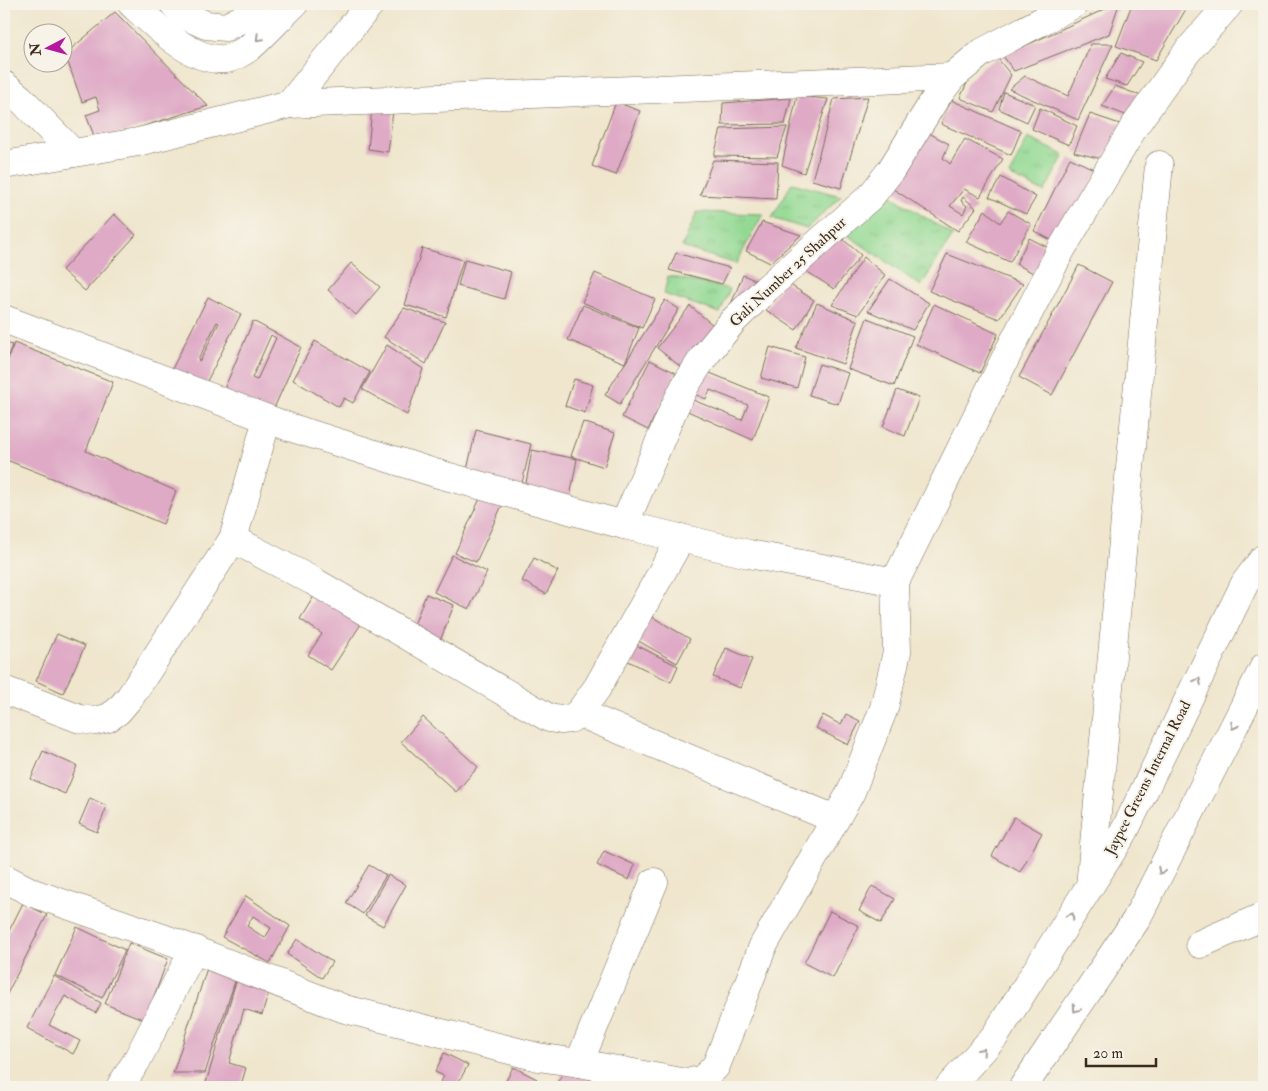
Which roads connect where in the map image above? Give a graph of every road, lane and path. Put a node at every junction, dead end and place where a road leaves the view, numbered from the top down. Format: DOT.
graph roads {
  1 [pos="132,4"];
  2 [pos="174,4"];
  3 [pos="256,4"];
  4 [pos="294,4"];
  5 [pos="370,4"];
  6 [pos="1074,4"];
  7 [pos="1229,4"];
  8 [pos="949,81"];
  9 [pos="4,85"];
  10 [pos="290,104"];
  11 [pos="73,153"];
  12 [pos="4,165"];
  13 [pos="1159,165"];
  14 [pos="4,319"];
  15 [pos="267,419"];
  16 [pos="624,525"];
  17 [pos="680,538"];
  18 [pos="233,539"];
  19 [pos="1264,558"];
  20 [pos="895,582"];
  21 [pos="1264,667"];
  22 [pos="4,690"];
  23 [pos="579,713"];
  24 [pos="835,819"];
  25 [pos="4,878"];
  26 [pos="654,882"];
  27 [pos="1090,886"];
  28 [pos="1264,916"];
  29 [pos="1200,944"];
  30 [pos="194,950"];
  31 [pos="579,1063"];
  32 [pos="120,1087"];
  33 [pos="949,1087"];
  34 [pos="1023,1087"];
  4 -- 1 [label="street, one-way"];
  2 -- 3 [label="street"];
  5 -- 10 [label="street"];
  6 -- 8 [label="street, Gali Number 25 Shahpur"];
  7 -- 20 [label="street"];
  8 -- 10 [label="street"];
  8 -- 16 [label="street, Gali Number 25 Shahpur"];
  9 -- 11 [label="street"];
  10 -- 11 [label="street"];
  11 -- 12 [label="street"];
  13 -- 27 [label="street"];
  14 -- 15 [label="street"];
  15 -- 16 [label="street"];
  15 -- 18 [label="street"];
  16 -- 17 [label="street"];
  17 -- 20 [label="street"];
  17 -- 23 [label="street"];
  18 -- 22 [label="street"];
  18 -- 23 [label="street"];
  27 -- 19 [label="street, Jaypee Greens Internal Road, one-way"];
  20 -- 24 [label="street"];
  21 -- 34 [label="street, one-way"];
  23 -- 24 [label="street"];
  24 -- 31 [label="street"];
  25 -- 30 [label="street"];
  26 -- 31 [label="street"];
  33 -- 27 [label="street, Jaypee Greens Internal Road, one-way"];
  28 -- 29 [label="street"];
  30 -- 31 [label="street"];
  30 -- 32 [label="street"];
}
